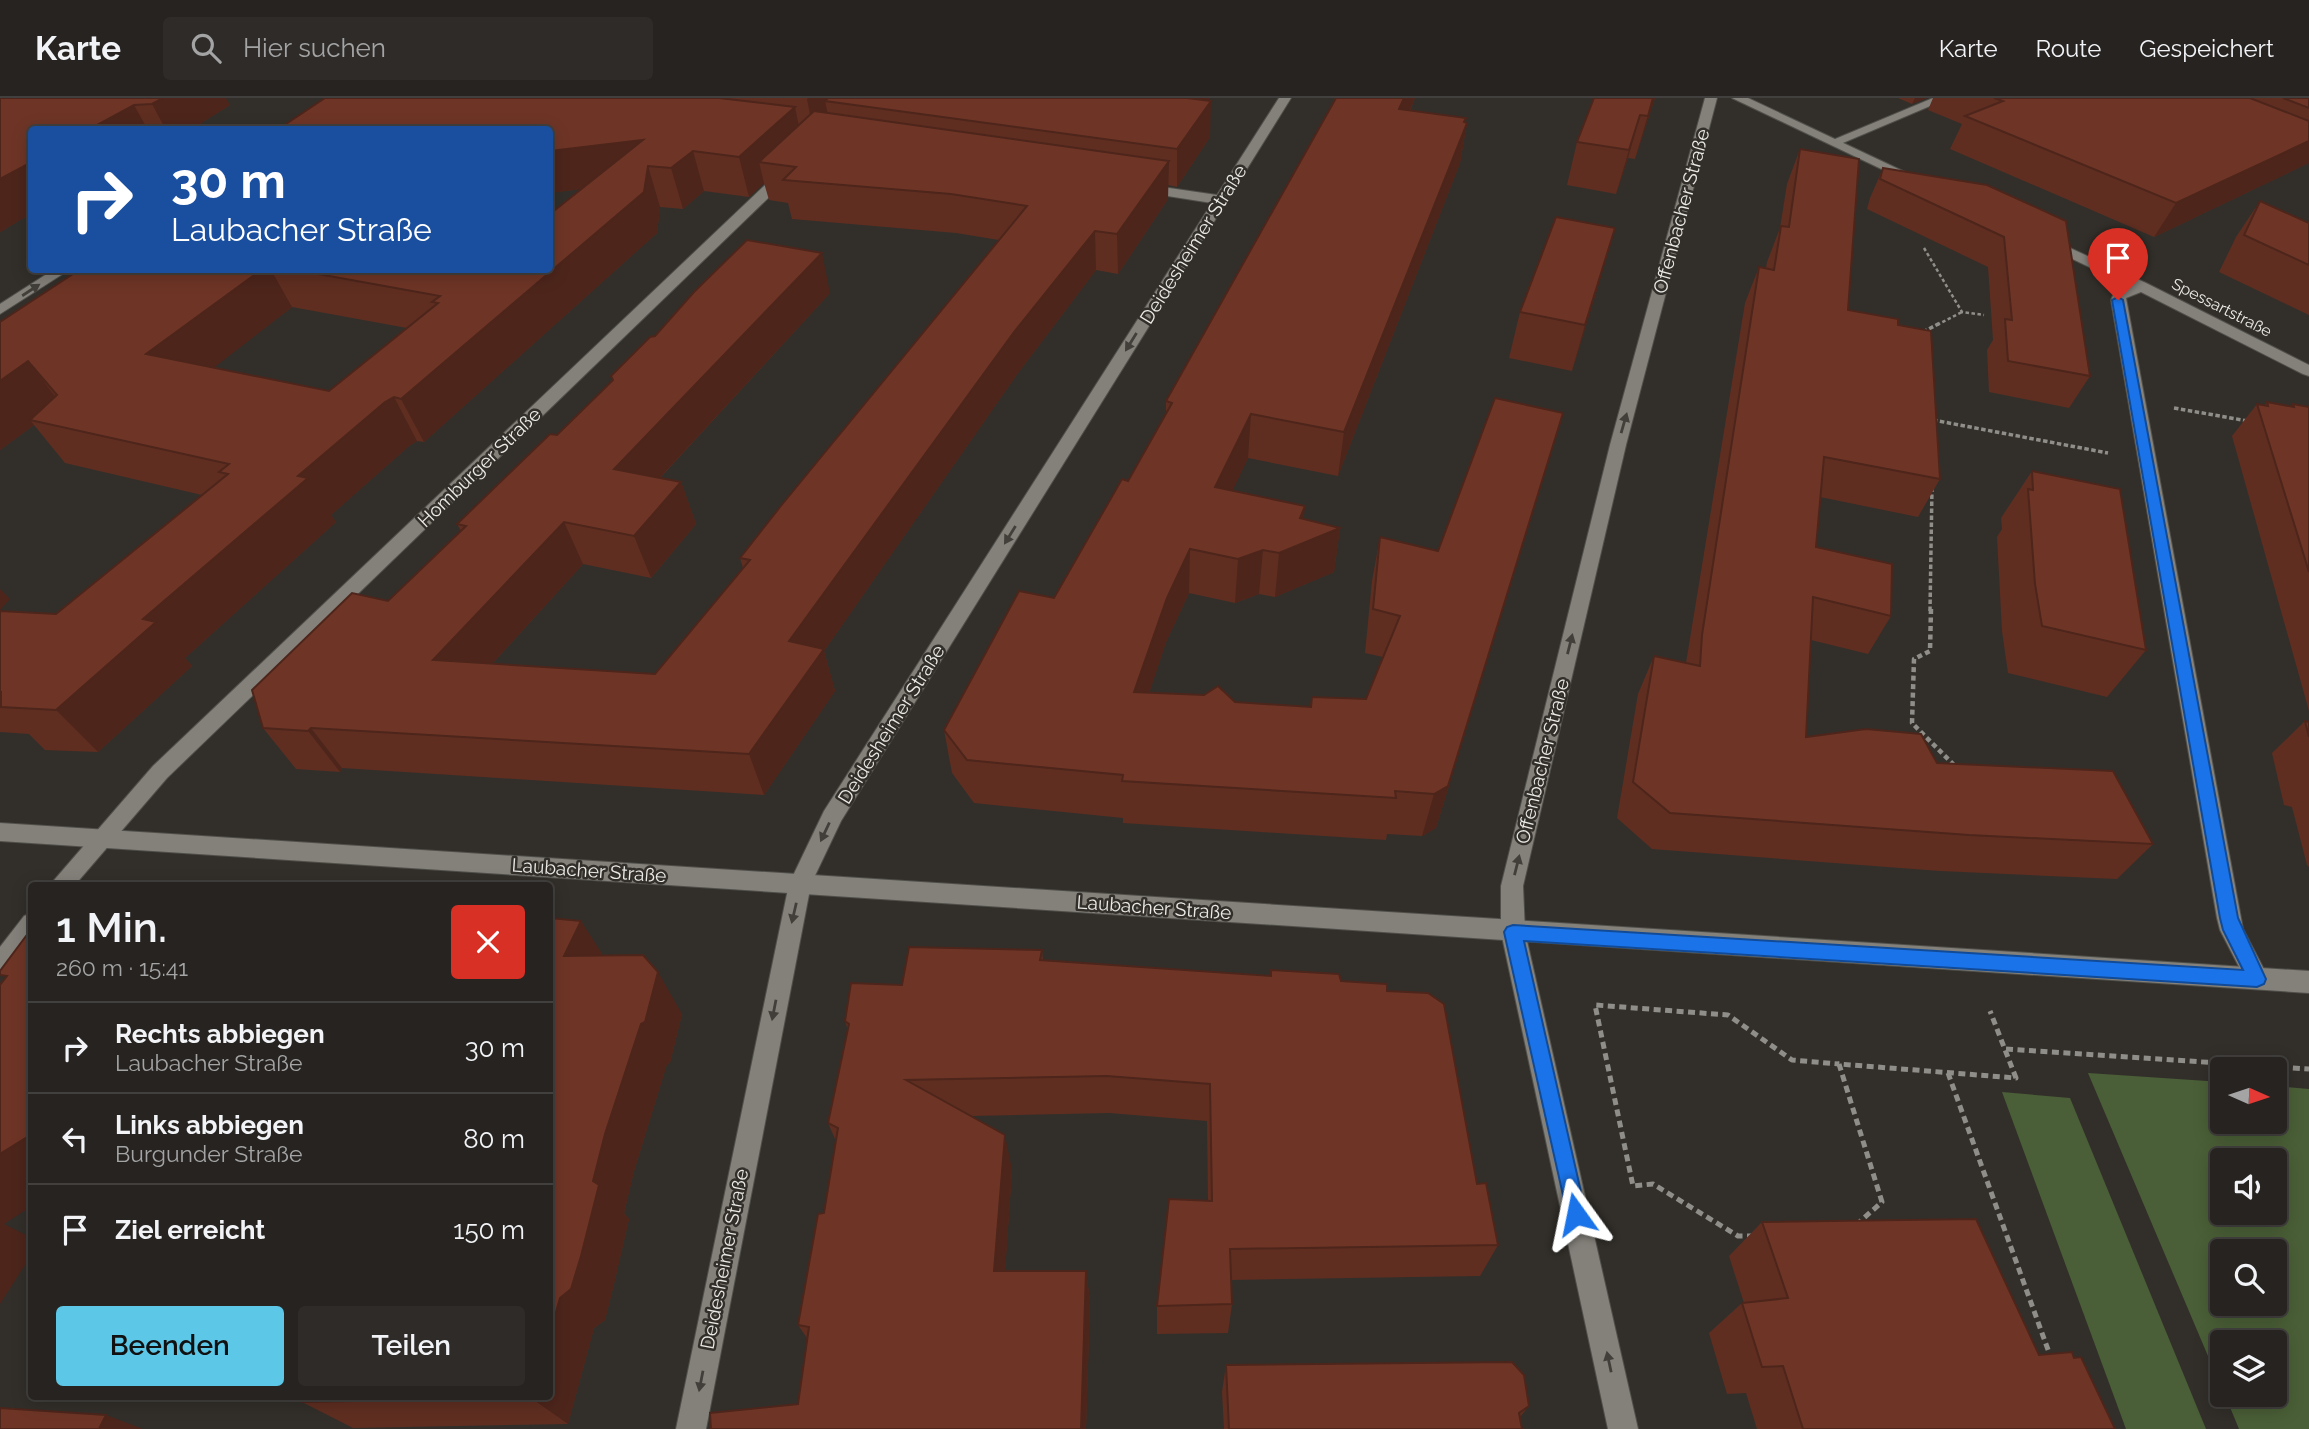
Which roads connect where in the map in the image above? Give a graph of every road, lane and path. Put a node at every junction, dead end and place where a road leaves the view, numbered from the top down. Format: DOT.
graph roads {
  1 [pos="1285,98"];
  2 [pos="1711,98"];
  3 [pos="1943,98"];
  4 [pos="1742,99"];
  5 [pos="1834,142"];
  6 [pos="796,164"];
  7 [pos="1128,186"];
  8 [pos="1930,187"];
  9 [pos="1221,200"];
  10 [pos="2030,233"];
  11 [pos="1924,248"];
  12 [pos="57,273"];
  13 [pos="2141,286"];
  14 [pos="0,310"];
  15 [pos="1962,312"];
  16 [pos="1984,315"];
  17 [pos="1921,333"];
  18 [pos="2309,371"];
  19 [pos="2164,406"];
  20 [pos="1923,420"];
  21 [pos="2258,423"];
  22 [pos="2108,453"];
  23 [pos="1932,486"];
  24 [pos="1958,769"];
  25 [pos="0,832"];
  26 [pos="99,838"];
  27 [pos="63,882"];
  28 [pos="800,884"];
  29 [pos="28,928"];
  30 [pos="1513,932"];
  31 [pos="0,965"];
  32 [pos="2257,979"];
  33 [pos="2309,982"];
  34 [pos="1990,1011"];
  35 [pos="2006,1048"];
  36 [pos="1839,1063"];
  37 [pos="2309,1069"];
  38 [pos="1948,1073"];
  39 [pos="1853,1228"];
  40 [pos="1764,1236"];
  41 [pos="2054,1365"];
  42 [pos="691,1429"];
  43 [pos="1623,1429"];
  1 -- 9 [label="street, Deidesheimer Straße"];
  30 -- 2 [label="street, Offenbacher Straße, one-way"];
  3 -- 5 [label="street"];
  4 -- 5 [label="street"];
  5 -- 8 [label="street"];
  6 -- 26 [label="street, Homburger Straße"];
  7 -- 9 [label="street"];
  9 -- 28 [label="street, Deidesheimer Straße, one-way"];
  10 -- 13 [label="street, Spessartstraße"];
  11 -- 15 [label="path"];
  14 -- 12 [label="street, one-way"];
  13 -- 18 [label="street, Spessartstraße"];
  13 -- 32 [label="street"];
  15 -- 16 [label="path"];
  15 -- 17 [label="path"];
  19 -- 21 [label="path"];
  20 -- 22 [label="path"];
  23 -- 24 [label="path"];
  25 -- 26 [label="street, Laubacher Straße"];
  26 -- 27 [label="street, Homburger Straße"];
  26 -- 28 [label="street, Laubacher Straße"];
  28 -- 30 [label="street, Laubacher Straße"];
  28 -- 42 [label="street, Deidesheimer Straße, one-way"];
  29 -- 31 [label="street"];
  30 -- 32 [label="street, Laubacher Straße"];
  43 -- 30 [label="street, Offenbacher Straße, one-way"];
  32 -- 33 [label="street, Laubacher Straße"];
  34 -- 35 [label="path"];
  35 -- 37 [label="path"];
  35 -- 38 [label="path"];
  36 -- 38 [label="path"];
  36 -- 39 [label="path"];
  36 -- 40 [label="path"];
  38 -- 41 [label="path"];
}
